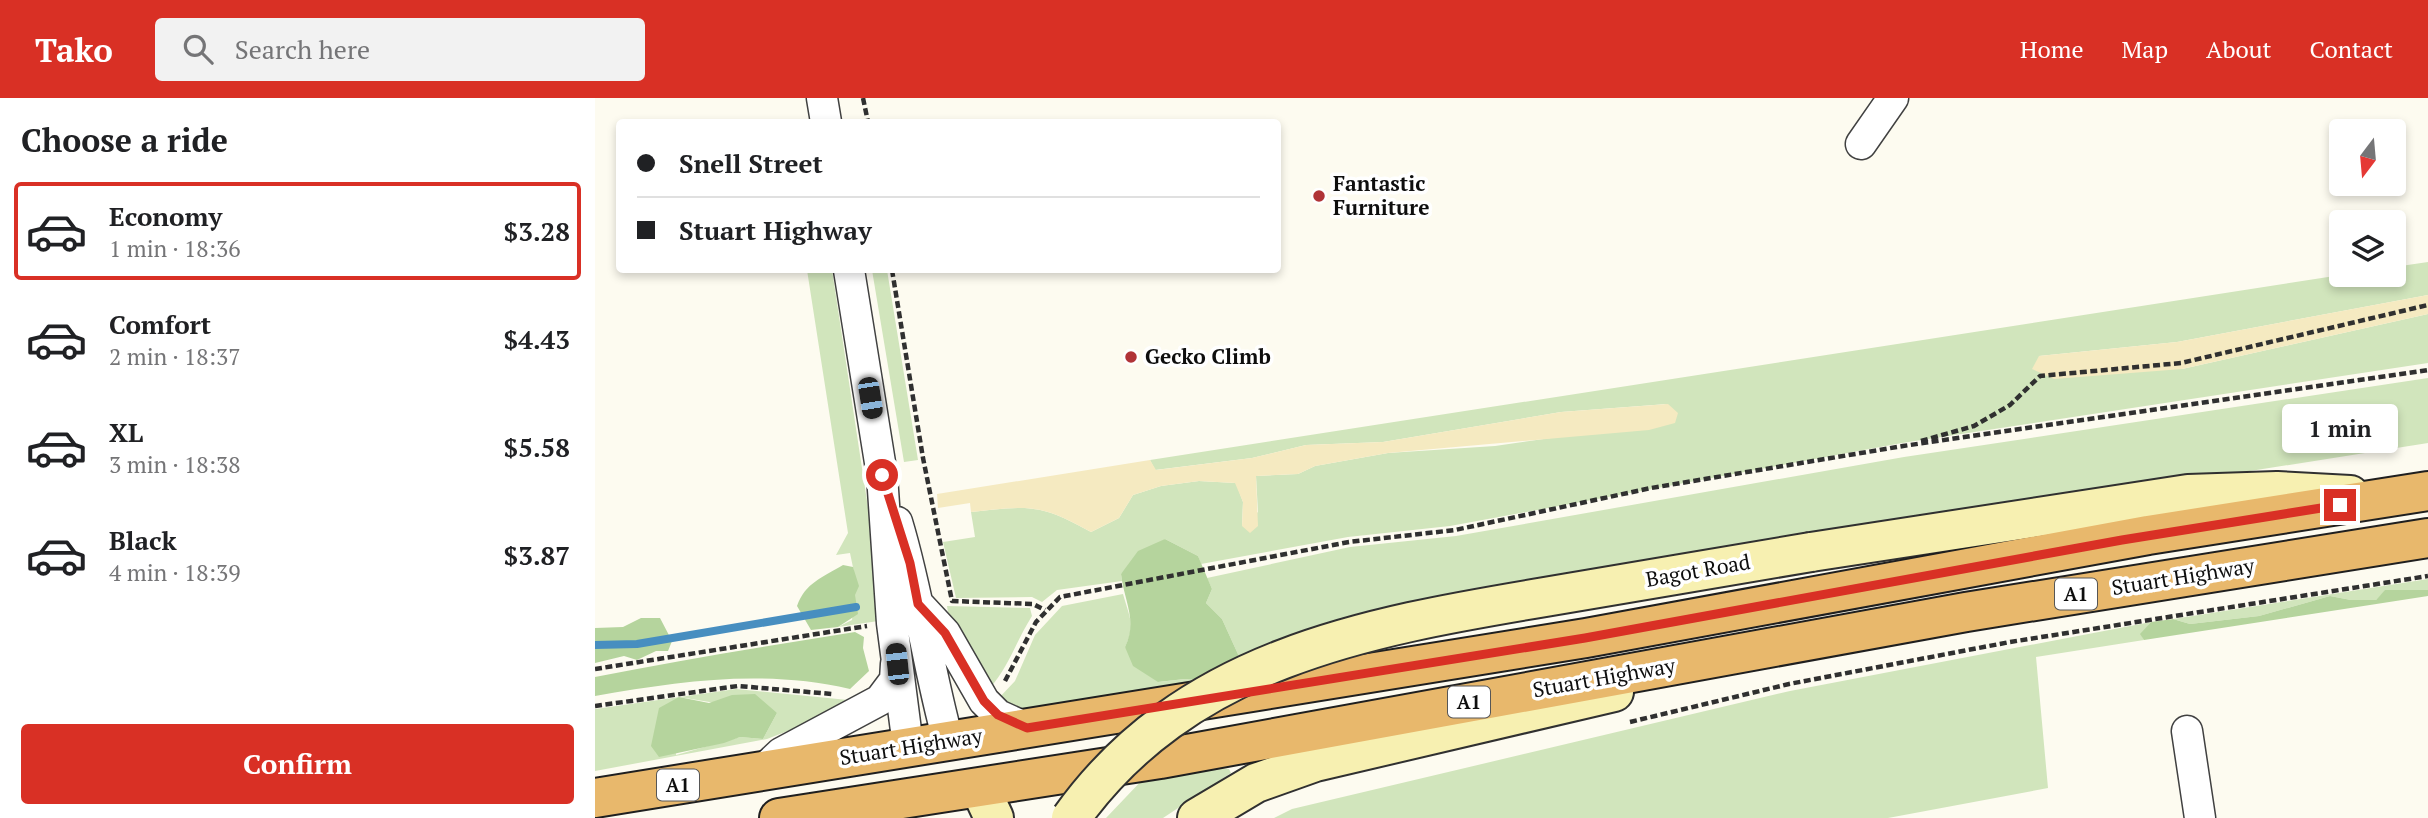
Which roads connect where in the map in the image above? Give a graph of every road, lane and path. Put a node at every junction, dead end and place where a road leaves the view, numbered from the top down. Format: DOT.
graph roads {
  1 [pos="822,98"];
  2 [pos="863,98"];
  3 [pos="1893,98"];
  4 [pos="826,119"];
  5 [pos="867,119"];
  6 [pos="1861,144"];
  7 [pos="849,273"];
  8 [pos="892,273"];
  9 [pos="2428,305"];
  10 [pos="2428,370"];
  11 [pos="1903,446"];
  12 [pos="882,475"];
  13 [pos="2428,491"];
  14 [pos="2386,498"];
  15 [pos="2428,538"];
  16 [pos="2428,576"];
  17 [pos="918,604"];
  18 [pos="1045,610"];
  19 [pos="892,623"];
  20 [pos="1785,645"];
  21 [pos="897,664"];
  22 [pos="595,669"];
  23 [pos="1002,685"];
  24 [pos="841,695"];
  25 [pos="595,706"];
  26 [pos="1621,724"];
  27 [pos="1027,728"];
  28 [pos="2187,731"];
  29 [pos="948,740"];
  30 [pos="908,746"];
  31 [pos="760,772"];
  32 [pos="595,798"];
  33 [pos="987,803"];
  34 [pos="916,806"];
  35 [pos="802,816"];
  36 [pos="1071,818"];
  37 [pos="1197,818"];
  38 [pos="2200,818"];
  1 -- 4 [label="street"];
  2 -- 5 [label="path"];
  3 -- 6 [label="street"];
  7 -- 12 [label="street"];
  8 -- 18 [label="path"];
  9 -- 11 [label="path"];
  10 -- 11 [label="path"];
  11 -- 18 [label="path"];
  12 -- 17 [label="street"];
  12 -- 19 [label="street"];
  13 -- 14 [label="highway, Stuart Highway / A1"];
  14 -- 27 [label="highway, Stuart Highway / A1"];
  14 -- 36 [label="main road, Bagot Road, bridge"];
  15 -- 20 [label="highway, Stuart Highway / A1"];
  16 -- 26 [label="path"];
  17 -- 27 [label="street"];
  17 -- 29 [label="street"];
  18 -- 23 [label="path"];
  19 -- 21 [label="street"];
  19 -- 22 [label="path"];
  20 -- 33 [label="highway, Stuart Highway / A1"];
  20 -- 37 [label="main road"];
  21 -- 30 [label="street"];
  21 -- 31 [label="street"];
  24 -- 25 [label="path"];
  27 -- 29 [label="highway, Stuart Highway / A1"];
  28 -- 38 [label="street"];
  29 -- 30 [label="highway, Stuart Highway / A1"];
  29 -- 33 [label="highway"];
  30 -- 31 [label="highway, Stuart Highway / A1"];
  30 -- 34 [label="highway"];
  31 -- 32 [label="highway, Stuart Highway / A1"];
  33 -- 34 [label="highway, Stuart Highway / A1"];
  34 -- 35 [label="highway, Stuart Highway / A1"];
}
